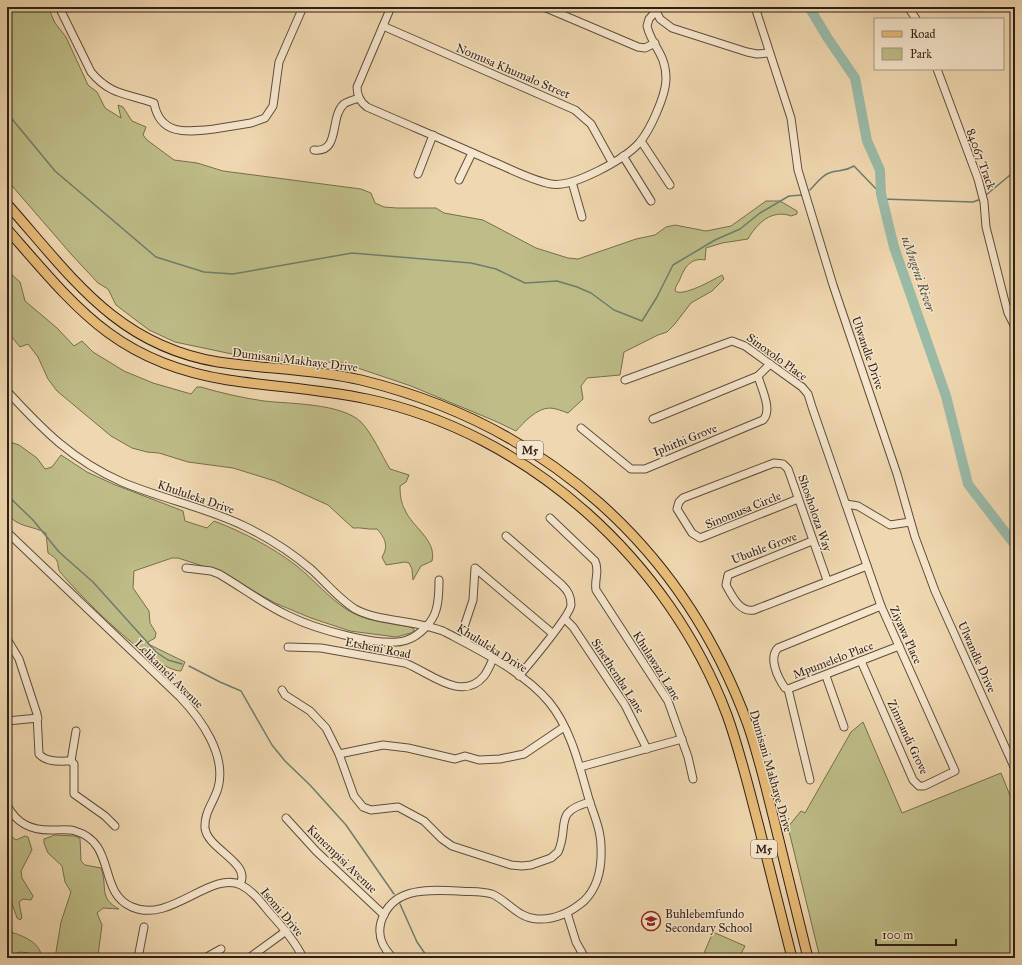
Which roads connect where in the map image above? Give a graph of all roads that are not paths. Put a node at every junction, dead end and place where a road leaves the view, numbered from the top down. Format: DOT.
graph roads {
  1 [pos="59,7"];
  2 [pos="303,7"];
  3 [pos="391,7"];
  4 [pos="544,7"];
  5 [pos="756,7"];
  6 [pos="908,7"];
  7 [pos="655,9"];
  8 [pos="915,18"];
  9 [pos="383,26"];
  10 [pos="655,43"];
  11 [pos="769,53"];
  12 [pos="936,70"];
  13 [pos="359,98"];
  14 [pos="433,135"];
  15 [pos="641,141"];
  16 [pos="314,150"];
  17 [pos="472,153"];
  18 [pos="623,156"];
  19 [pos="612,162"];
  20 [pos="418,174"];
  21 [pos="459,180"];
  22 [pos="572,182"];
  23 [pos="670,185"];
  24 [pos="650,201"];
  25 [pos="7,204"];
  26 [pos="582,217"];
  27 [pos="7,229"];
  28 [pos="1015,327"];
  29 [pos="770,364"];
  30 [pos="758,376"];
  31 [pos="624,380"];
  32 [pos="7,391"];
  33 [pos="653,419"];
  34 [pos="581,428"];
  35 [pos="774,463"];
  36 [pos="798,500"];
  37 [pos="846,504"];
  38 [pos="550,518"];
  39 [pos="910,522"];
  40 [pos="7,532"];
  41 [pos="506,536"];
  42 [pos="812,541"];
  43 [pos="867,566"];
  44 [pos="186,568"];
  45 [pos="439,580"];
  46 [pos="827,580"];
  47 [pos="881,606"];
  48 [pos="565,618"];
  49 [pos="427,625"];
  50 [pos="552,633"];
  51 [pos="7,639"];
  52 [pos="467,643"];
  53 [pos="899,646"];
  54 [pos="288,647"];
  55 [pos="493,659"];
  56 [pos="861,661"];
  57 [pos="519,676"];
  58 [pos="826,676"];
  59 [pos="788,689"];
  60 [pos="282,690"];
  61 [pos="38,718"];
  62 [pos="7,720"];
  63 [pos="564,727"];
  64 [pos="844,727"];
  65 [pos="76,732"];
  66 [pos="682,739"];
  67 [pos="647,749"];
  68 [pos="339,754"];
  69 [pos="72,762"];
  70 [pos="580,767"];
  71 [pos="1015,769"];
  72 [pos="955,771"];
  73 [pos="693,779"];
  74 [pos="810,780"];
  75 [pos="590,802"];
  76 [pos="7,805"];
  77 [pos="286,818"];
  78 [pos="115,826"];
  79 [pos="240,884"];
  80 [pos="567,913"];
  81 [pos="384,915"];
  82 [pos="144,927"];
  83 [pos="286,931"];
  84 [pos="221,949"];
  85 [pos="138,958"];
  86 [pos="205,958"];
  87 [pos="249,958"];
  88 [pos="303,958"];
  89 [pos="393,958"];
  90 [pos="585,958"];
  91 [pos="792,958"];
  92 [pos="808,958"];
  1 -- 2 [label="street"];
  3 -- 9 [label="street"];
  4 -- 10 [label="street"];
  5 -- 11 [label="street"];
  6 -- 8 [label="street"];
  7 -- 10 [label="street"];
  7 -- 11 [label="street"];
  9 -- 13 [label="street"];
  9 -- 19 [label="street, Nomusa Khumalo Street"];
  10 -- 15 [label="street"];
  11 -- 39 [label="street, Ulwandle Drive"];
  12 -- 28 [label="street, 84067 Track"];
  13 -- 14 [label="street"];
  13 -- 16 [label="street"];
  14 -- 17 [label="street"];
  14 -- 20 [label="street"];
  15 -- 18 [label="street"];
  15 -- 23 [label="street"];
  17 -- 21 [label="street"];
  17 -- 22 [label="street"];
  18 -- 19 [label="street"];
  18 -- 24 [label="street"];
  19 -- 22 [label="street"];
  22 -- 26 [label="street"];
  25 -- 92 [label="main road, Dumisani Makhaye Drive / M5"];
  27 -- 91 [label="main road, Dumisani Makhaye Drive / M5"];
  29 -- 30 [label="street"];
  29 -- 31 [label="street, Sinoxolo Place"];
  29 -- 37 [label="street, Sinoxolo Place"];
  30 -- 33 [label="street"];
  30 -- 34 [label="street, Iphithi Grove"];
  32 -- 49 [label="street, Khululeka Drive"];
  35 -- 36 [label="street, Shosholoza Way"];
  35 -- 36 [label="street, Sinomusa Circle"];
  36 -- 42 [label="street, Shosholoza Way"];
  37 -- 39 [label="street"];
  37 -- 43 [label="street, Ziyawa Place"];
  38 -- 66 [label="street, Khulawazi Lane"];
  39 -- 71 [label="street, Ulwandle Drive"];
  40 -- 79 [label="street, Lelikameli Avenue"];
  41 -- 48 [label="street"];
  42 -- 46 [label="street, Shosholoza Way"];
  42 -- 46 [label="street, Ubuhle Grove"];
  43 -- 46 [label="street"];
  43 -- 47 [label="street, Ziyawa Place"];
  44 -- 49 [label="street"];
  45 -- 49 [label="street"];
  47 -- 53 [label="street, Ziyawa Place"];
  47 -- 59 [label="street, Mpumelelo Place"];
  48 -- 50 [label="street"];
  48 -- 67 [label="street, Sinethemba Lane"];
  49 -- 52 [label="street, Khululeka Drive"];
  50 -- 52 [label="street"];
  50 -- 57 [label="street"];
  51 -- 61 [label="street"];
  52 -- 55 [label="street, Khululeka Drive"];
  53 -- 56 [label="street, Mpumelelo Place"];
  53 -- 72 [label="street, Ziyawa Place"];
  54 -- 55 [label="street, Etsheni Road"];
  55 -- 57 [label="street, Khululeka Drive"];
  56 -- 58 [label="street, Mpumelelo Place"];
  56 -- 72 [label="street, Zimnandi Grove"];
  57 -- 63 [label="street, Khululeka Drive"];
  58 -- 59 [label="street, Mpumelelo Place"];
  58 -- 64 [label="street"];
  59 -- 74 [label="street"];
  60 -- 68 [label="street"];
  61 -- 62 [label="street"];
  61 -- 69 [label="street"];
  63 -- 68 [label="street"];
  63 -- 70 [label="street, Khululeka Drive"];
  65 -- 69 [label="street"];
  66 -- 67 [label="street"];
  66 -- 73 [label="street, Khulawazi Lane"];
  67 -- 70 [label="street"];
  68 -- 75 [label="street"];
  69 -- 78 [label="street"];
  70 -- 75 [label="street, Khululeka Drive"];
  75 -- 80 [label="street, Khululeka Drive"];
  76 -- 79 [label="street"];
  77 -- 81 [label="street, Kunempisi Avenue"];
  79 -- 83 [label="street, Isomi Drive"];
  80 -- 81 [label="street, Khululeka Drive"];
  80 -- 90 [label="street"];
  81 -- 89 [label="street"];
  82 -- 85 [label="street"];
  83 -- 87 [label="street"];
  83 -- 88 [label="street, Isomi Drive"];
  84 -- 86 [label="street"];
}
